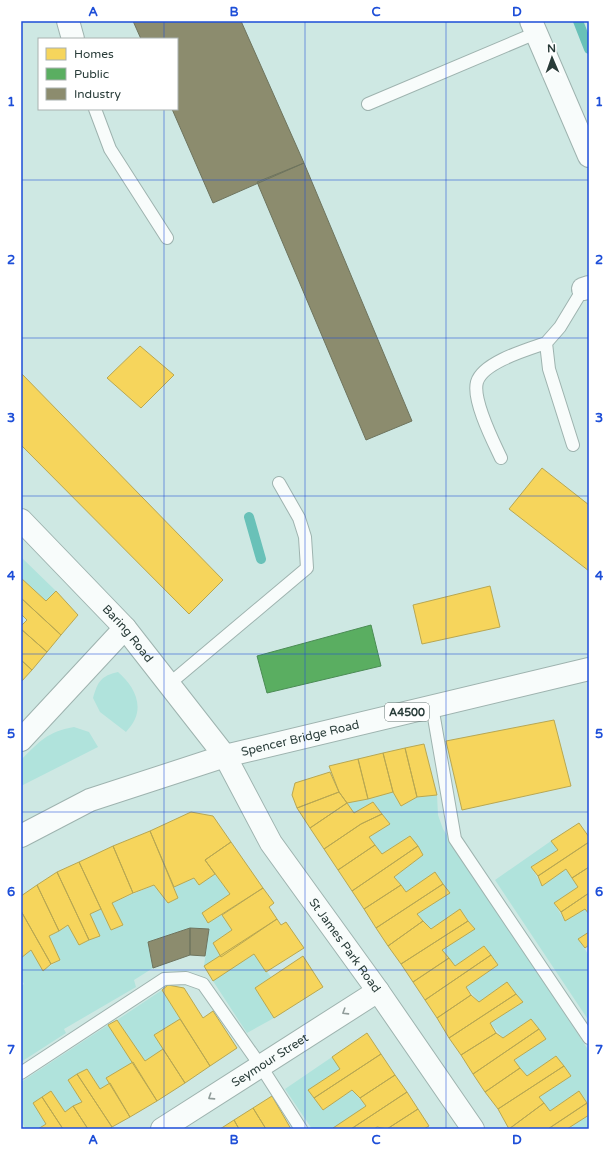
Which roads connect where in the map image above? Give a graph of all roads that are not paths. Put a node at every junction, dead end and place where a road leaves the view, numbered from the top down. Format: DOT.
graph roads {
  1 [pos="68,21"];
  2 [pos="534,27"];
  3 [pos="73,38"];
  4 [pos="368,104"];
  5 [pos="95,110"];
  6 [pos="589,156"];
  7 [pos="167,238"];
  8 [pos="586,288"];
  9 [pos="546,342"];
  10 [pos="573,445"];
  11 [pos="501,458"];
  12 [pos="279,483"];
  13 [pos="21,520"];
  14 [pos="125,628"];
  15 [pos="588,672"];
  16 [pos="169,684"];
  17 [pos="432,706"];
  18 [pos="21,740"];
  19 [pos="225,756"];
  20 [pos="21,836"];
  21 [pos="378,991"];
  22 [pos="589,1038"];
  23 [pos="260,1065"];
  24 [pos="21,1073"];
  25 [pos="162,1129"];
  26 [pos="301,1129"];
  27 [pos="473,1129"];
  1 -- 3 [label="street"];
  2 -- 4 [label="lane"];
  2 -- 6 [label="street"];
  5 -- 7 [label="lane"];
  8 -- 9 [label="lane"];
  9 -- 10 [label="lane"];
  9 -- 11 [label="lane"];
  12 -- 16 [label="lane"];
  13 -- 14 [label="street, Baring Road"];
  14 -- 16 [label="street, Baring Road"];
  14 -- 18 [label="street"];
  15 -- 17 [label="street, Spencer Bridge Road / A4500"];
  16 -- 19 [label="street, Baring Road"];
  17 -- 19 [label="street, Spencer Bridge Road / A4500"];
  17 -- 22 [label="lane"];
  19 -- 20 [label="street, Spencer Bridge Road / A4500"];
  19 -- 21 [label="street, St James Park Road"];
  21 -- 23 [label="street, Seymour Street, one-way"];
  21 -- 27 [label="street, St James Park Road"];
  23 -- 24 [label="lane"];
  23 -- 25 [label="street, Seymour Street, one-way"];
  23 -- 26 [label="lane"];
}
